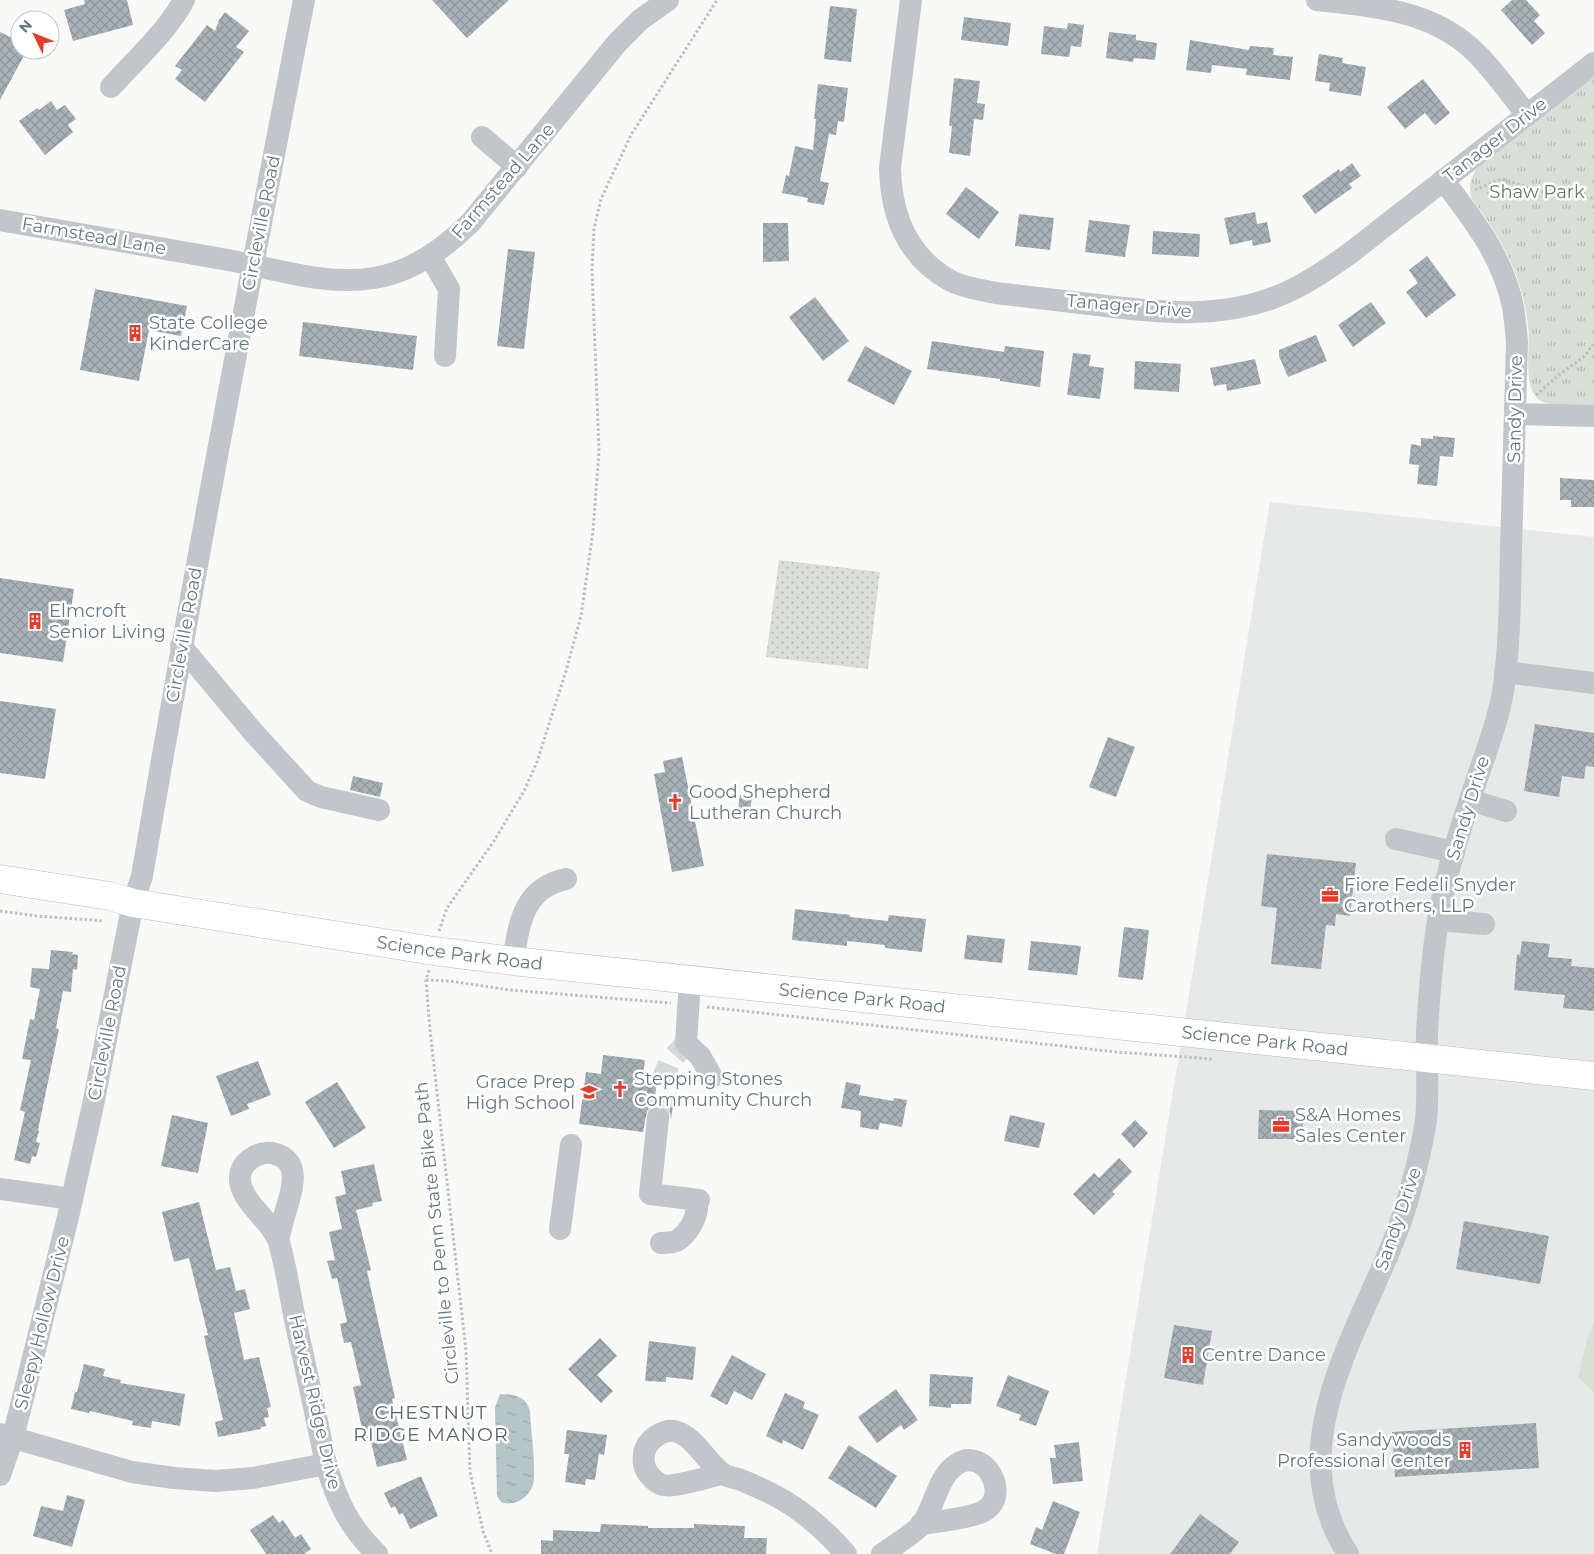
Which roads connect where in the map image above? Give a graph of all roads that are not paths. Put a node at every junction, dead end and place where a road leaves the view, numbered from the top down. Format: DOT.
graph roads {
  1 [pos="184,0"];
  2 [pos="304,0"];
  3 [pos="668,0"];
  4 [pos="911,0"];
  5 [pos="1317,0"];
  6 [pos="1594,63"];
  7 [pos="111,87"];
  8 [pos="1527,114"];
  9 [pos="482,137"];
  10 [pos="517,167"];
  11 [pos="1449,189"];
  12 [pos="0,220"];
  13 [pos="430,256"];
  14 [pos="253,265"];
  15 [pos="445,356"];
  16 [pos="1515,414"];
  17 [pos="1594,416"];
  18 [pos="181,646"];
  19 [pos="1505,672"];
  20 [pos="1594,683"];
  21 [pos="1470,800"];
  22 [pos="379,810"];
  23 [pos="1506,811"];
  24 [pos="1396,839"];
  25 [pos="1454,852"];
  26 [pos="0,879"];
  27 [pos="566,880"];
  28 [pos="133,903"];
  29 [pos="1438,920"];
  30 [pos="1484,924"];
  31 [pos="513,961"];
  32 [pos="689,992"];
  33 [pos="1428,1058"];
  34 [pos="712,1076"];
  35 [pos="1594,1076"];
  36 [pos="658,1118"];
  37 [pos="571,1145"];
  38 [pos="0,1190"];
  39 [pos="72,1199"];
  40 [pos="560,1229"];
  41 [pos="278,1239"];
  42 [pos="661,1243"];
  43 [pos="6,1436"];
  44 [pos="326,1464"];
  45 [pos="722,1474"];
  46 [pos="0,1475"];
  47 [pos="922,1524"];
  48 [pos="377,1554"];
  49 [pos="846,1554"];
  50 [pos="882,1554"];
  51 [pos="1348,1554"];
  1 -- 7 [label="street"];
  2 -- 14 [label="street, Circleville Road"];
  3 -- 10 [label="street, Farmstead Lane"];
  4 -- 11 [label="street, Tanager Drive"];
  5 -- 8 [label="street"];
  6 -- 8 [label="street, Tanager Drive"];
  8 -- 11 [label="street, Tanager Drive"];
  9 -- 10 [label="street"];
  10 -- 13 [label="street, Farmstead Lane"];
  11 -- 16 [label="street, Sandy Drive"];
  12 -- 14 [label="street, Farmstead Lane"];
  13 -- 14 [label="street, Farmstead Lane"];
  13 -- 15 [label="street"];
  14 -- 18 [label="street, Circleville Road"];
  16 -- 17 [label="street"];
  16 -- 19 [label="street, Sandy Drive"];
  18 -- 22 [label="street"];
  18 -- 28 [label="street, Circleville Road"];
  19 -- 20 [label="street"];
  19 -- 21 [label="street, Sandy Drive"];
  21 -- 23 [label="street"];
  21 -- 25 [label="street, Sandy Drive"];
  24 -- 25 [label="street"];
  25 -- 29 [label="street, Sandy Drive"];
  26 -- 28 [label="main road, Science Park Road"];
  27 -- 31 [label="street"];
  28 -- 31 [label="main road, Science Park Road"];
  28 -- 39 [label="street, Circleville Road"];
  29 -- 30 [label="street"];
  29 -- 33 [label="street, Sandy Drive"];
  31 -- 32 [label="main road, Science Park Road"];
  32 -- 33 [label="main road, Science Park Road"];
  32 -- 34 [label="street"];
  33 -- 35 [label="main road, Science Park Road"];
  33 -- 51 [label="street, Sandy Drive"];
  36 -- 42 [label="street"];
  37 -- 40 [label="street"];
  38 -- 39 [label="street"];
  39 -- 43 [label="street, Sleepy Hollow Drive"];
  41 -- 44 [label="street, Harvest Ridge Drive"];
  43 -- 44 [label="street"];
  43 -- 46 [label="street, Sleepy Hollow Drive"];
  44 -- 48 [label="street, Harvest Ridge Drive"];
  45 -- 49 [label="street"];
  47 -- 50 [label="street"];
}
